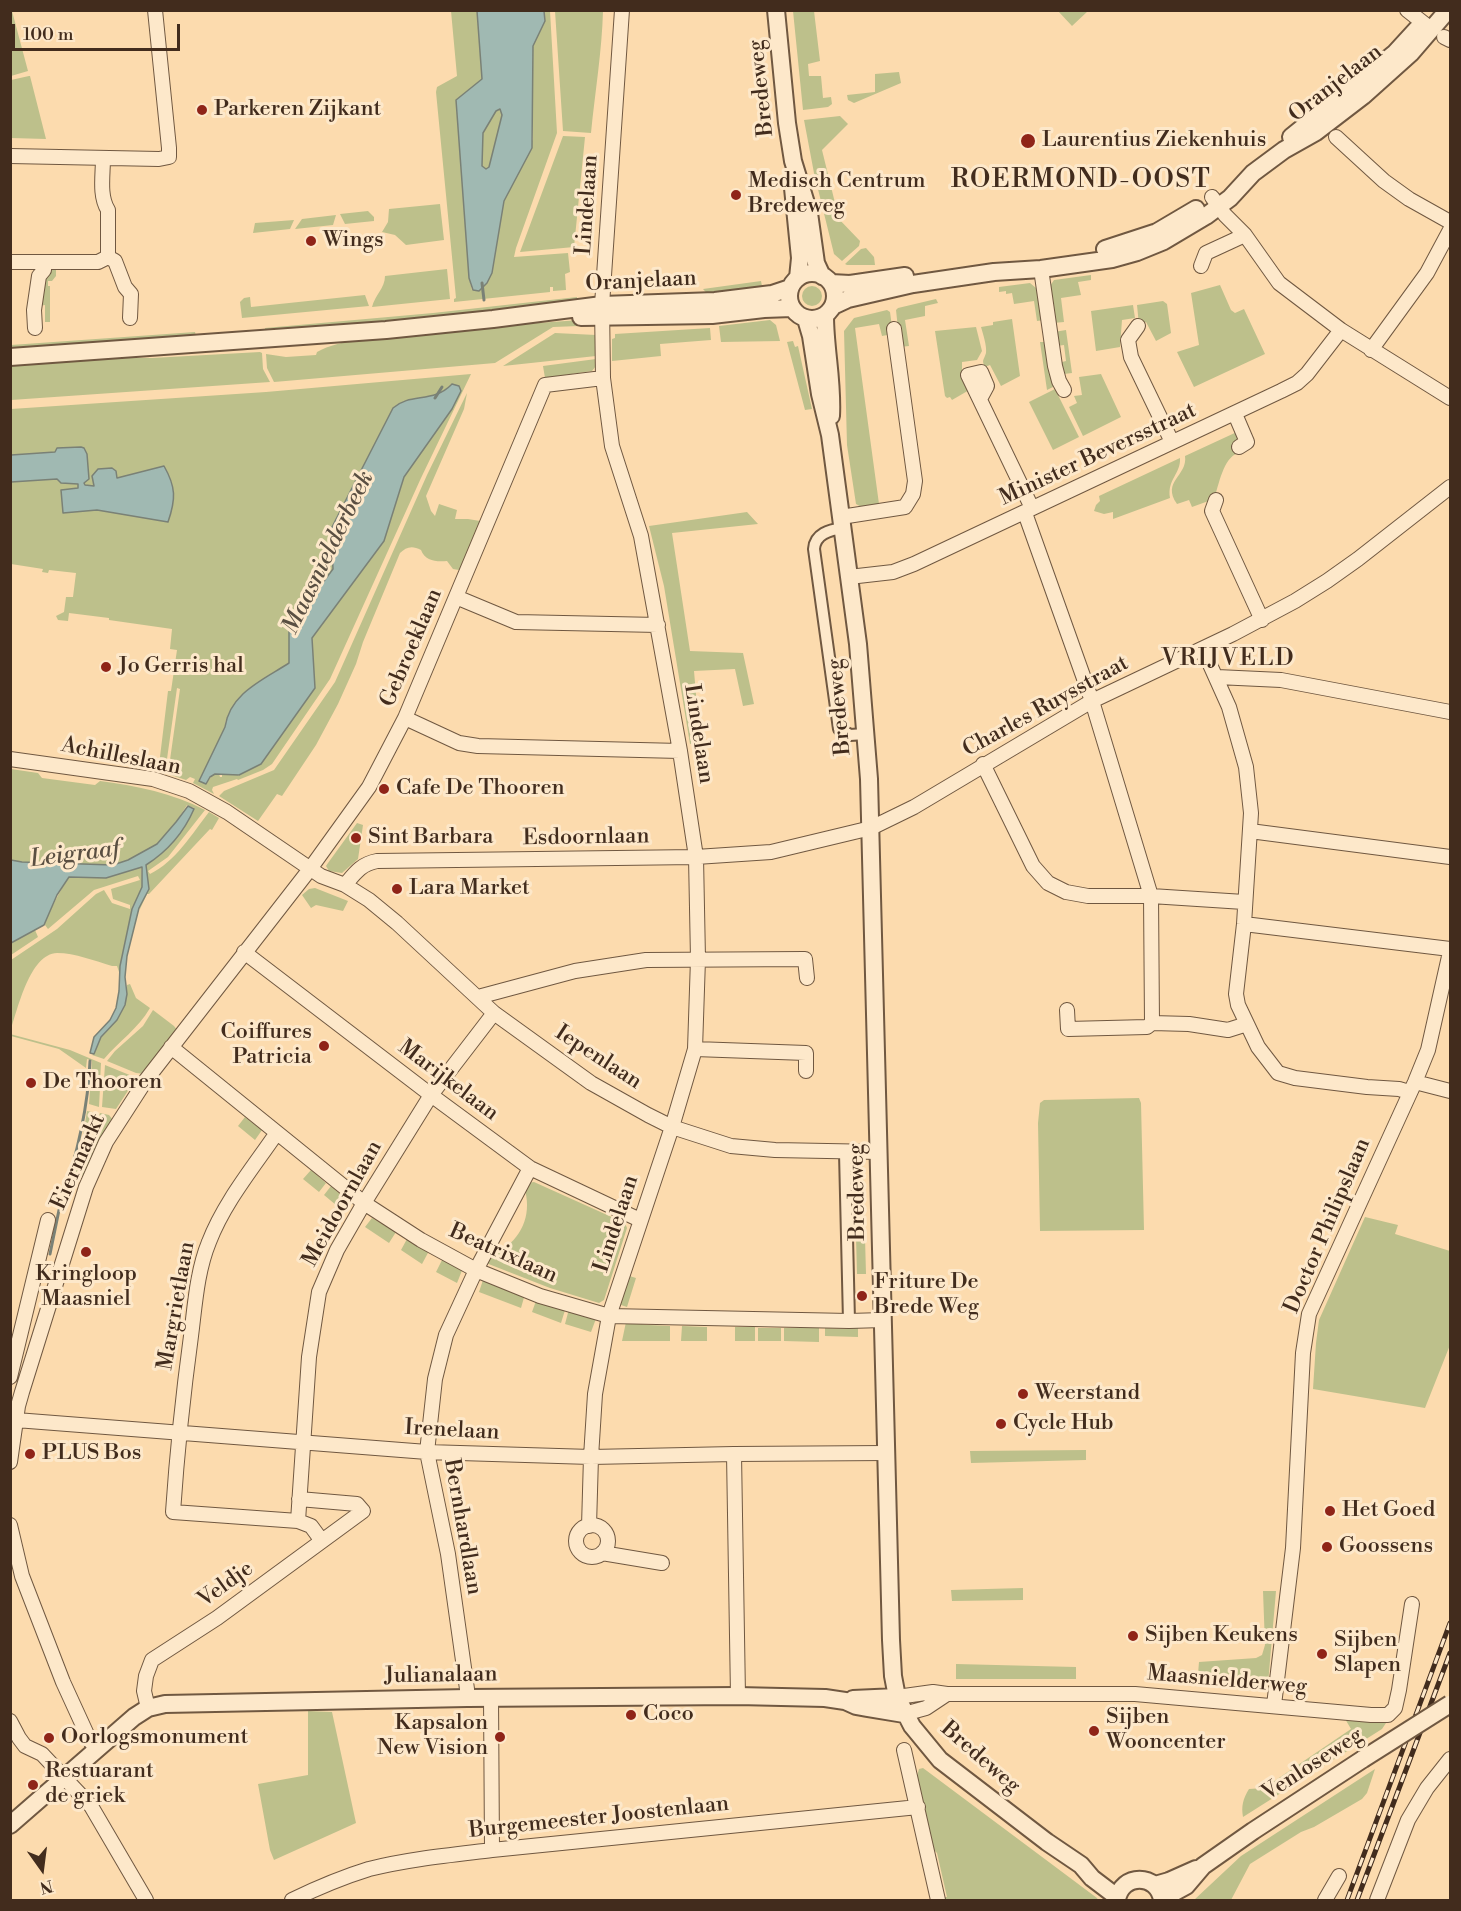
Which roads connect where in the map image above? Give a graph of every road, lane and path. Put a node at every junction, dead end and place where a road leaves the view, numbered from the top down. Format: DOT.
graph roads {
  1 [pos="155,10"];
  2 [pos="622,10"];
  3 [pos="776,10"];
  4 [pos="1407,10"];
  5 [pos="1434,10"];
  6 [pos="1448,10"];
  7 [pos="1437,32"];
  8 [pos="1336,137"];
  9 [pos="10,156"];
  10 [pos="103,159"];
  11 [pos="793,161"];
  12 [pos="1216,201"];
  13 [pos="1450,222"];
  14 [pos="1450,230"];
  15 [pos="1245,235"];
  16 [pos="1118,252"];
  17 [pos="108,257"];
  18 [pos="10,262"];
  19 [pos="44,262"];
  20 [pos="1201,266"];
  21 [pos="1041,268"];
  22 [pos="827,280"];
  23 [pos="794,283"];
  24 [pos="603,306"];
  25 [pos="792,308"];
  26 [pos="829,311"];
  27 [pos="130,318"];
  28 [pos="806,319"];
  29 [pos="1138,326"];
  30 [pos="35,328"];
  31 [pos="894,329"];
  32 [pos="1341,330"];
  33 [pos="1371,350"];
  34 [pos="10,357"];
  35 [pos="603,378"];
  36 [pos="1064,390"];
  37 [pos="1450,398"];
  38 [pos="980,399"];
  39 [pos="1235,414"];
  40 [pos="830,435"];
  41 [pos="1172,441"];
  42 [pos="1239,447"];
  43 [pos="1450,487"];
  44 [pos="1216,500"];
  45 [pos="1029,510"];
  46 [pos="842,523"];
  47 [pos="849,577"];
  48 [pos="456,597"];
  49 [pos="1262,620"];
  50 [pos="658,625"];
  51 [pos="1203,649"];
  52 [pos="1217,677"];
  53 [pos="1092,701"];
  54 [pos="1450,712"];
  55 [pos="405,718"];
  56 [pos="866,734"];
  57 [pos="680,751"];
  58 [pos="10,759"];
  59 [pos="983,764"];
  60 [pos="871,828"];
  61 [pos="1250,831"];
  62 [pos="696,857"];
  63 [pos="1450,857"];
  64 [pos="310,869"];
  65 [pos="345,885"];
  66 [pos="1151,896"];
  67 [pos="1244,902"];
  68 [pos="1244,924"];
  69 [pos="1450,950"];
  70 [pos="244,952"];
  71 [pos="698,960"];
  72 [pos="807,978"];
  73 [pos="478,997"];
  74 [pos="1067,1010"];
  75 [pos="494,1013"];
  76 [pos="1152,1023"];
  77 [pos="1247,1024"];
  78 [pos="171,1047"];
  79 [pos="695,1049"];
  80 [pos="806,1071"];
  81 [pos="1412,1087"];
  82 [pos="1450,1091"];
  83 [pos="431,1095"];
  84 [pos="672,1127"];
  85 [pos="276,1134"];
  86 [pos="879,1152"];
  87 [pos="845,1153"];
  88 [pos="530,1168"];
  89 [pos="364,1203"];
  90 [pos="48,1220"];
  91 [pos="640,1220"];
  92 [pos="476,1270"];
  93 [pos="35,1277"];
  94 [pos="56,1283"];
  95 [pos="609,1316"];
  96 [pos="883,1320"];
  97 [pos="849,1321"];
  98 [pos="10,1377"];
  99 [pos="16,1390"];
  100 [pos="14,1427"];
  101 [pos="178,1432"];
  102 [pos="303,1443"];
  103 [pos="427,1452"];
  104 [pos="734,1454"];
  105 [pos="887,1454"];
  106 [pos="591,1457"];
  107 [pos="10,1462"];
  108 [pos="299,1499"];
  109 [pos="298,1521"];
  110 [pos="10,1525"];
  111 [pos="589,1526"];
  112 [pos="322,1541"];
  113 [pos="602,1553"];
  114 [pos="662,1563"];
  115 [pos="1412,1604"];
  116 [pos="947,1694"];
  117 [pos="738,1696"];
  118 [pos="490,1697"];
  119 [pos="897,1697"];
  120 [pos="467,1698"];
  121 [pos="845,1701"];
  122 [pos="1450,1704"];
  123 [pos="1274,1706"];
  124 [pos="148,1708"];
  125 [pos="904,1714"];
  126 [pos="10,1721"];
  127 [pos="98,1749"];
  128 [pos="904,1750"];
  129 [pos="1450,1759"];
  130 [pos="64,1778"];
  131 [pos="918,1807"];
  132 [pos="10,1825"];
  133 [pos="492,1850"];
  134 [pos="1339,1876"];
  135 [pos="1120,1894"];
  136 [pos="1160,1895"];
  137 [pos="146,1900"];
  138 [pos="292,1900"];
  139 [pos="938,1900"];
  140 [pos="1324,1900"];
  141 [pos="1377,1900"];
  1 -- 10 [label="street"];
  2 -- 24 [label="street, Lindelaan"];
  3 -- 11 [label="street, Bredeweg"];
  4 -- 7 [label="street"];
  5 -- 7 [label="street, Oranjelaan"];
  6 -- 7 [label="street, Oranjelaan"];
  7 -- 12 [label="street, Oranjelaan"];
  8 -- 13 [label="street"];
  9 -- 10 [label="street"];
  10 -- 17 [label="street"];
  11 -- 22 [label="street, Bredeweg"];
  11 -- 23 [label="street, Bredeweg"];
  12 -- 15 [label="street"];
  12 -- 16 [label="street, Oranjelaan"];
  14 -- 33 [label="street"];
  15 -- 20 [label="street"];
  15 -- 32 [label="street"];
  16 -- 21 [label="street, Oranjelaan"];
  16 -- 22 [label="street, Oranjelaan"];
  17 -- 19 [label="street"];
  17 -- 27 [label="street"];
  18 -- 19 [label="street"];
  19 -- 30 [label="street"];
  21 -- 26 [label="street, Oranjelaan"];
  21 -- 36 [label="street"];
  22 -- 23 [label="street"];
  22 -- 26 [label="street"];
  23 -- 24 [label="street, Oranjelaan"];
  23 -- 25 [label="street"];
  24 -- 25 [label="street, Oranjelaan"];
  24 -- 34 [label="street, Oranjelaan"];
  24 -- 35 [label="street, Lindelaan"];
  25 -- 28 [label="street"];
  26 -- 28 [label="street"];
  26 -- 40 [label="street, Bredeweg"];
  28 -- 40 [label="street, Bredeweg"];
  29 -- 41 [label="street"];
  31 -- 46 [label="street"];
  32 -- 33 [label="street"];
  32 -- 39 [label="street, Minister Beversstraat"];
  33 -- 37 [label="street"];
  35 -- 48 [label="street, Gebroeklaan"];
  35 -- 50 [label="street, Lindelaan"];
  38 -- 45 [label="street"];
  39 -- 41 [label="street, Minister Beversstraat"];
  39 -- 42 [label="street"];
  40 -- 46 [label="street, Bredeweg"];
  41 -- 45 [label="street, Minister Beversstraat"];
  43 -- 49 [label="street, Charles Ruysstraat"];
  44 -- 49 [label="street"];
  45 -- 47 [label="street, Minister Beversstraat"];
  45 -- 53 [label="street"];
  46 -- 47 [label="street, Bredeweg"];
  46 -- 56 [label="street"];
  47 -- 56 [label="street, Bredeweg"];
  48 -- 50 [label="street"];
  48 -- 55 [label="street, Gebroeklaan"];
  49 -- 51 [label="street, Charles Ruysstraat"];
  50 -- 57 [label="street, Lindelaan"];
  51 -- 52 [label="street"];
  51 -- 53 [label="street, Charles Ruysstraat"];
  52 -- 54 [label="street"];
  52 -- 61 [label="street"];
  53 -- 59 [label="street, Charles Ruysstraat"];
  53 -- 66 [label="street"];
  55 -- 57 [label="street"];
  55 -- 64 [label="street, Gebroeklaan"];
  56 -- 60 [label="street, Bredeweg"];
  57 -- 62 [label="street, Lindelaan"];
  58 -- 64 [label="street, Achilleslaan"];
  59 -- 60 [label="street, Charles Ruysstraat"];
  59 -- 66 [label="street"];
  60 -- 62 [label="street, Charles Ruysstraat"];
  60 -- 86 [label="street, Bredeweg"];
  61 -- 63 [label="street"];
  61 -- 67 [label="street"];
  62 -- 65 [label="street, Esdoornlaan"];
  62 -- 71 [label="street, Lindelaan"];
  64 -- 65 [label="street"];
  64 -- 70 [label="street, Gebroeklaan"];
  65 -- 73 [label="street, Iepenlaan"];
  66 -- 67 [label="street"];
  66 -- 76 [label="street"];
  67 -- 68 [label="street"];
  68 -- 69 [label="street"];
  68 -- 77 [label="street"];
  69 -- 81 [label="street, Doctor Philipslaan"];
  70 -- 78 [label="street, Eiermarkt"];
  70 -- 83 [label="street, Marijkelaan"];
  71 -- 72 [label="street"];
  71 -- 73 [label="street"];
  71 -- 79 [label="street, Lindelaan"];
  73 -- 75 [label="street, Iepenlaan"];
  74 -- 76 [label="street"];
  75 -- 83 [label="street, Meidoornlaan"];
  75 -- 84 [label="street, Iepenlaan"];
  76 -- 77 [label="street"];
  77 -- 81 [label="street"];
  78 -- 85 [label="street, Beatrixlaan"];
  78 -- 94 [label="street, Eiermarkt"];
  79 -- 80 [label="street"];
  79 -- 84 [label="street, Lindelaan"];
  81 -- 82 [label="street"];
  81 -- 123 [label="street, Doctor Philipslaan"];
  83 -- 88 [label="street, Marijkelaan"];
  83 -- 89 [label="street, Meidoornlaan"];
  84 -- 87 [label="street, Iepenlaan"];
  84 -- 91 [label="street, Lindelaan"];
  85 -- 89 [label="street, Beatrixlaan"];
  85 -- 101 [label="street, Margrietlaan"];
  86 -- 87 [label="street, Iepenlaan"];
  86 -- 96 [label="street, Bredeweg"];
  87 -- 97 [label="street"];
  88 -- 91 [label="street, Marijkelaan"];
  88 -- 92 [label="street, Bernhardlaan"];
  89 -- 92 [label="street, Beatrixlaan"];
  89 -- 102 [label="street, Meidoornlaan"];
  90 -- 93 [label="street, Eiermarkt"];
  91 -- 95 [label="street, Lindelaan"];
  92 -- 95 [label="street, Beatrixlaan"];
  92 -- 103 [label="street, Bernhardlaan"];
  93 -- 94 [label="street"];
  93 -- 98 [label="street, Eiermarkt"];
  94 -- 99 [label="street, Eiermarkt"];
  95 -- 97 [label="street, Beatrixlaan"];
  95 -- 106 [label="street, Lindelaan"];
  96 -- 97 [label="street, Beatrixlaan"];
  96 -- 105 [label="street, Bredeweg"];
  99 -- 100 [label="street, Eiermarkt"];
  100 -- 101 [label="street, Irenelaan"];
  100 -- 107 [label="street, Eiermarkt"];
  101 -- 102 [label="street, Irenelaan"];
  101 -- 109 [label="street, Margrietlaan"];
  102 -- 103 [label="street, Irenelaan"];
  102 -- 108 [label="street, Meidoornlaan"];
  103 -- 106 [label="street, Irenelaan"];
  103 -- 120 [label="street, Bernhardlaan"];
  104 -- 105 [label="street, Irenelaan"];
  104 -- 106 [label="street, Irenelaan"];
  104 -- 117 [label="street"];
  105 -- 119 [label="street, Bredeweg"];
  106 -- 111 [label="street, Lindelaan"];
  108 -- 109 [label="street, Meidoornlaan"];
  108 -- 112 [label="street, Veldje"];
  109 -- 112 [label="street"];
  110 -- 127 [label="street"];
  111 -- 113 [label="street"];
  111 -- 113 [label="street"];
  112 -- 124 [label="street, Veldje"];
  113 -- 114 [label="street"];
  115 -- 123 [label="street, Maasnielderweg"];
  116 -- 119 [label="street, Maasnielderweg"];
  116 -- 123 [label="street, Maasnielderweg"];
  116 -- 125 [label="street"];
  117 -- 118 [label="street, Julianalaan"];
  117 -- 121 [label="street, Julianalaan"];
  118 -- 120 [label="street, Julianalaan"];
  118 -- 133 [label="street"];
  119 -- 121 [label="street, Julianalaan"];
  119 -- 125 [label="street, Bredeweg"];
  120 -- 124 [label="street, Julianalaan"];
  121 -- 125 [label="street, Julianalaan"];
  122 -- 136 [label="street, Venloseweg, bridge"];
  124 -- 127 [label="street, Julianalaan"];
  125 -- 135 [label="street, Bredeweg"];
  126 -- 130 [label="street"];
  127 -- 130 [label="street, Julianalaan"];
  128 -- 131 [label="street, Bredeweg"];
  129 -- 141 [label="street"];
  130 -- 132 [label="street, Julianalaan"];
  130 -- 137 [label="street"];
  131 -- 133 [label="street, Burgemeester Joostenlaan"];
  131 -- 139 [label="street, Bredeweg"];
  133 -- 138 [label="street, Burgemeester Joostenlaan"];
  134 -- 140 [label="street"];
  135 -- 136 [label="street"];
}
